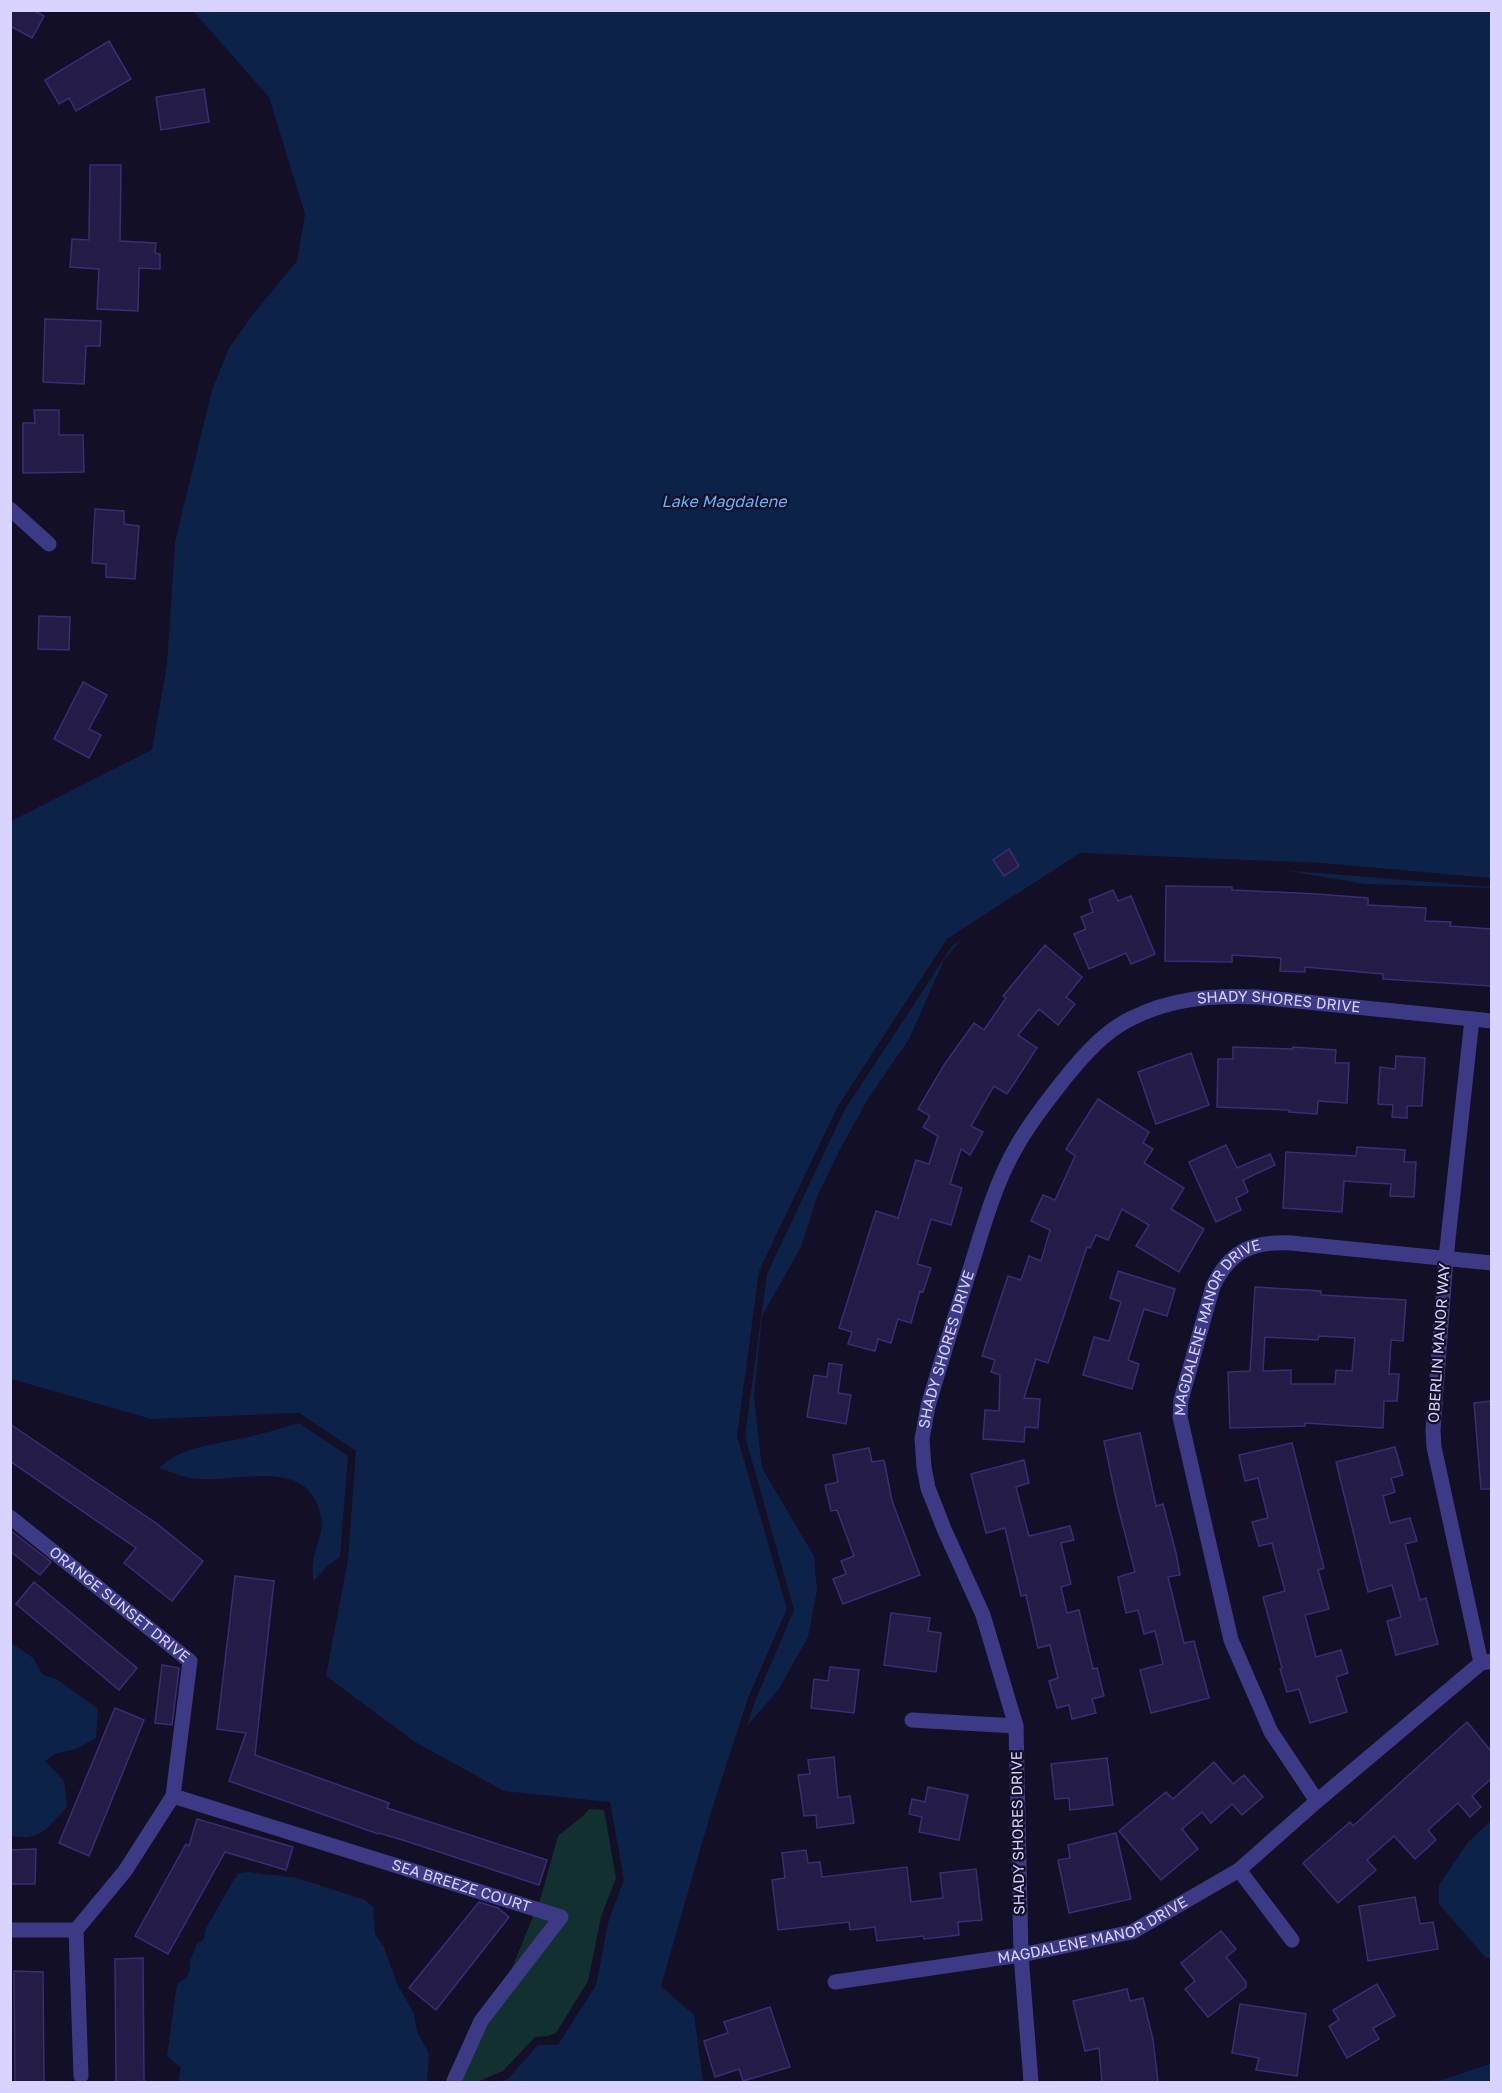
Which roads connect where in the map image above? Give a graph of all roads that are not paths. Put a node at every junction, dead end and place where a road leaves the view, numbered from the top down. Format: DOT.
graph roads {
  1 [pos="10,510"];
  2 [pos="49,544"];
  3 [pos="1472,1019"];
  4 [pos="1491,1021"];
  5 [pos="1446,1258"];
  6 [pos="1491,1263"];
  7 [pos="10,1517"];
  8 [pos="1486,1662"];
  9 [pos="912,1720"];
  10 [pos="1016,1726"];
  11 [pos="173,1796"];
  12 [pos="1317,1801"];
  13 [pos="1239,1870"];
  14 [pos="10,1930"];
  15 [pos="76,1930"];
  16 [pos="1292,1940"];
  17 [pos="1021,1955"];
  18 [pos="834,1982"];
  19 [pos="81,2076"];
  20 [pos="454,2082"];
  21 [pos="1031,2082"];
  1 -- 2 [label="street"];
  3 -- 4 [label="street, SHADY SHORES DRIVE"];
  3 -- 5 [label="street, OBERLIN MANOR WAY"];
  3 -- 10 [label="street, SHADY SHORES DRIVE"];
  5 -- 6 [label="street, MAGDALENE MANOR DRIVE"];
  5 -- 8 [label="street, OBERLIN MANOR WAY"];
  5 -- 12 [label="street, MAGDALENE MANOR DRIVE"];
  7 -- 11 [label="street, ORANGE SUNSET DRIVE"];
  8 -- 12 [label="street, MAGDALENE MANOR DRIVE"];
  9 -- 10 [label="street"];
  10 -- 17 [label="street, SHADY SHORES DRIVE"];
  11 -- 15 [label="street, ORANGE SUNSET DRIVE"];
  11 -- 20 [label="street, SEA BREEZE COURT"];
  12 -- 13 [label="street, MAGDALENE MANOR DRIVE"];
  13 -- 16 [label="street"];
  13 -- 17 [label="street, MAGDALENE MANOR DRIVE"];
  14 -- 15 [label="street"];
  15 -- 19 [label="street"];
  17 -- 18 [label="street, MAGDALENE MANOR DRIVE"];
  17 -- 21 [label="street, SHADY SHORES DRIVE"];
}
